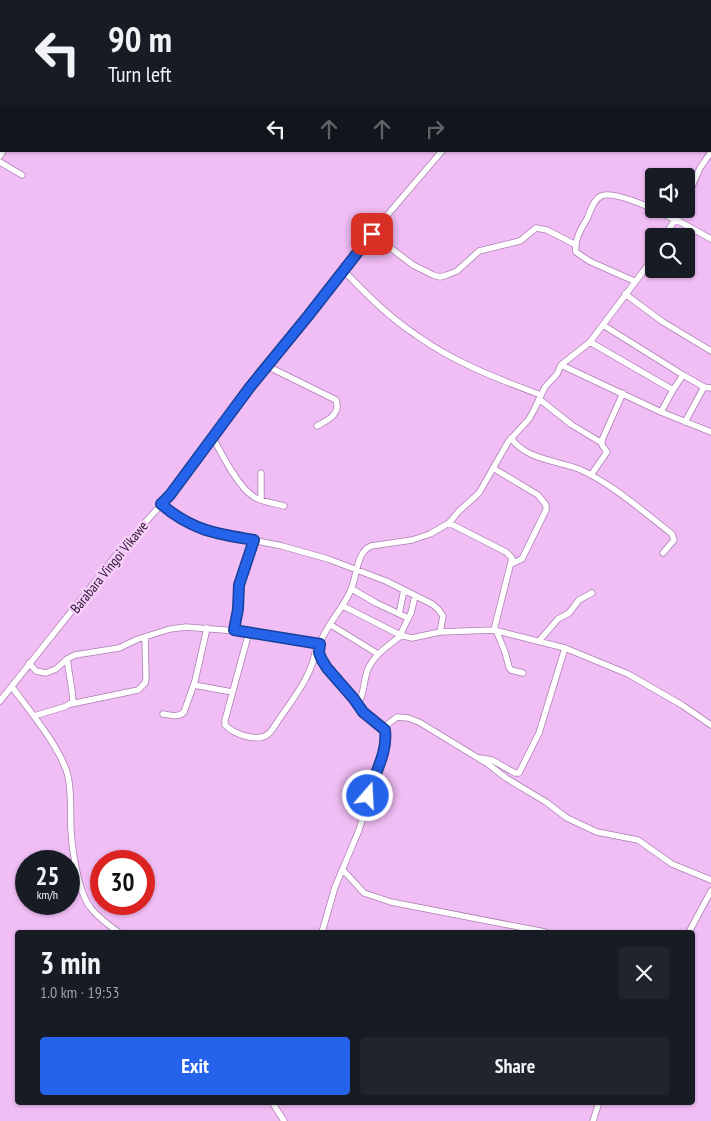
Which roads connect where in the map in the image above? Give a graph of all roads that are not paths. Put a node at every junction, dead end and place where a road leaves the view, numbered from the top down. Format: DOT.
graph roads {
  1 [pos="441,152"];
  2 [pos="711,152"];
  3 [pos="705,159"];
  4 [pos="0,162"];
  5 [pos="711,164"];
  6 [pos="22,175"];
  7 [pos="695,181"];
  8 [pos="676,219"];
  9 [pos="670,228"];
  10 [pos="372,234"];
  11 [pos="711,240"];
  12 [pos="576,245"];
  13 [pos="645,268"];
  14 [pos="344,271"];
  15 [pos="634,281"];
  16 [pos="625,294"];
  17 [pos="603,325"];
  18 [pos="590,342"];
  19 [pos="711,351"];
  20 [pos="267,366"];
  21 [pos="561,366"];
  22 [pos="683,375"];
  23 [pos="704,387"];
  24 [pos="711,388"];
  25 [pos="673,390"];
  26 [pos="623,393"];
  27 [pos="540,397"];
  28 [pos="661,412"];
  29 [pos="685,422"];
  30 [pos="317,426"];
  31 [pos="710,430"];
  32 [pos="212,436"];
  33 [pos="511,438"];
  34 [pos="602,443"];
  35 [pos="493,468"];
  36 [pos="261,473"];
  37 [pos="590,474"];
  38 [pos="262,500"];
  39 [pos="161,504"];
  40 [pos="284,506"];
  41 [pos="450,523"];
  42 [pos="254,540"];
  43 [pos="663,553"];
  44 [pos="511,564"];
  45 [pos="358,569"];
  46 [pos="352,589"];
  47 [pos="404,590"];
  48 [pos="592,593"];
  49 [pos="415,596"];
  50 [pos="343,606"];
  51 [pos="399,614"];
  52 [pos="408,618"];
  53 [pos="331,626"];
  54 [pos="207,628"];
  55 [pos="234,630"];
  56 [pos="495,630"];
  57 [pos="250,632"];
  58 [pos="440,632"];
  59 [pos="401,635"];
  60 [pos="145,637"];
  61 [pos="539,641"];
  62 [pos="318,644"];
  63 [pos="565,648"];
  64 [pos="378,654"];
  65 [pos="67,659"];
  66 [pos="29,664"];
  67 [pos="523,673"];
  68 [pos="194,684"];
  69 [pos="0,688"];
  70 [pos="10,688"];
  71 [pos="232,692"];
  72 [pos="0,702"];
  73 [pos="70,704"];
  74 [pos="358,704"];
  75 [pos="163,714"];
  76 [pos="34,716"];
  77 [pos="711,725"];
  78 [pos="385,730"];
  79 [pos="478,758"];
  80 [pos="343,870"];
  81 [pos="711,880"];
  82 [pos="711,892"];
  83 [pos="511,926"];
  84 [pos="116,930"];
  85 [pos="323,930"];
  86 [pos="513,930"];
  87 [pos="534,930"];
  88 [pos="690,930"];
  89 [pos="274,1105"];
  90 [pos="598,1105"];
  91 [pos="284,1121"];
  92 [pos="593,1121"];
  1 -- 10 [label="street, Barabara Vingoi Vikawe"];
  2 -- 3 [label="street"];
  3 -- 5 [label="street"];
  3 -- 7 [label="street"];
  4 -- 6 [label="street"];
  8 -- 9 [label="street"];
  8 -- 11 [label="street"];
  8 -- 12 [label="street"];
  10 -- 12 [label="street"];
  10 -- 14 [label="street, Barabara Vingoi Vikawe"];
  12 -- 15 [label="street"];
  13 -- 15 [label="street"];
  14 -- 20 [label="street, Barabara Vingoi Vikawe"];
  14 -- 27 [label="street"];
  15 -- 16 [label="street"];
  16 -- 17 [label="street"];
  16 -- 19 [label="street"];
  17 -- 18 [label="street"];
  17 -- 22 [label="street"];
  18 -- 21 [label="street"];
  18 -- 25 [label="street"];
  20 -- 30 [label="street"];
  20 -- 32 [label="street, Barabara Vingoi Vikawe"];
  21 -- 26 [label="street"];
  21 -- 27 [label="street"];
  22 -- 23 [label="street"];
  22 -- 25 [label="street"];
  23 -- 24 [label="street"];
  23 -- 29 [label="street"];
  25 -- 28 [label="street"];
  26 -- 28 [label="street"];
  26 -- 34 [label="street"];
  27 -- 33 [label="street"];
  27 -- 34 [label="street"];
  28 -- 29 [label="street"];
  29 -- 31 [label="street"];
  32 -- 38 [label="street"];
  32 -- 39 [label="street, Barabara Vingoi Vikawe"];
  33 -- 35 [label="street"];
  33 -- 37 [label="street"];
  34 -- 37 [label="street"];
  35 -- 41 [label="street"];
  35 -- 44 [label="street"];
  36 -- 38 [label="street"];
  37 -- 43 [label="street"];
  38 -- 40 [label="street"];
  39 -- 42 [label="street"];
  39 -- 66 [label="street, Barabara Vingoi Vikawe"];
  41 -- 44 [label="street"];
  41 -- 45 [label="street"];
  42 -- 45 [label="street"];
  42 -- 55 [label="street"];
  44 -- 56 [label="street"];
  45 -- 46 [label="street"];
  45 -- 47 [label="street"];
  46 -- 50 [label="street"];
  46 -- 51 [label="street"];
  47 -- 49 [label="street"];
  47 -- 51 [label="street"];
  48 -- 61 [label="street"];
  49 -- 52 [label="street"];
  49 -- 58 [label="street"];
  50 -- 53 [label="street"];
  50 -- 59 [label="street"];
  51 -- 52 [label="street"];
  52 -- 59 [label="street"];
  53 -- 62 [label="street"];
  53 -- 64 [label="street"];
  54 -- 55 [label="street"];
  54 -- 60 [label="street"];
  54 -- 68 [label="street"];
  55 -- 57 [label="street"];
  56 -- 58 [label="street"];
  56 -- 61 [label="street"];
  56 -- 67 [label="street"];
  57 -- 62 [label="street"];
  57 -- 71 [label="street"];
  58 -- 59 [label="street"];
  59 -- 64 [label="street"];
  60 -- 65 [label="street"];
  60 -- 73 [label="street"];
  61 -- 63 [label="street"];
  62 -- 71 [label="street"];
  62 -- 74 [label="street"];
  63 -- 77 [label="street"];
  63 -- 79 [label="street"];
  64 -- 74 [label="street"];
  65 -- 66 [label="street"];
  65 -- 73 [label="street"];
  66 -- 70 [label="street, Barabara Vingoi Vikawe"];
  68 -- 71 [label="street"];
  68 -- 75 [label="street"];
  69 -- 70 [label="street"];
  70 -- 72 [label="street, Barabara Vingoi Vikawe"];
  70 -- 76 [label="street"];
  73 -- 76 [label="street"];
  74 -- 78 [label="street"];
  76 -- 84 [label="street"];
  78 -- 79 [label="street"];
  78 -- 80 [label="street"];
  79 -- 81 [label="street"];
  80 -- 83 [label="street"];
  80 -- 85 [label="street"];
  82 -- 88 [label="street"];
  83 -- 86 [label="street"];
  83 -- 87 [label="street"];
  89 -- 91 [label="street"];
  90 -- 92 [label="street"];
}
